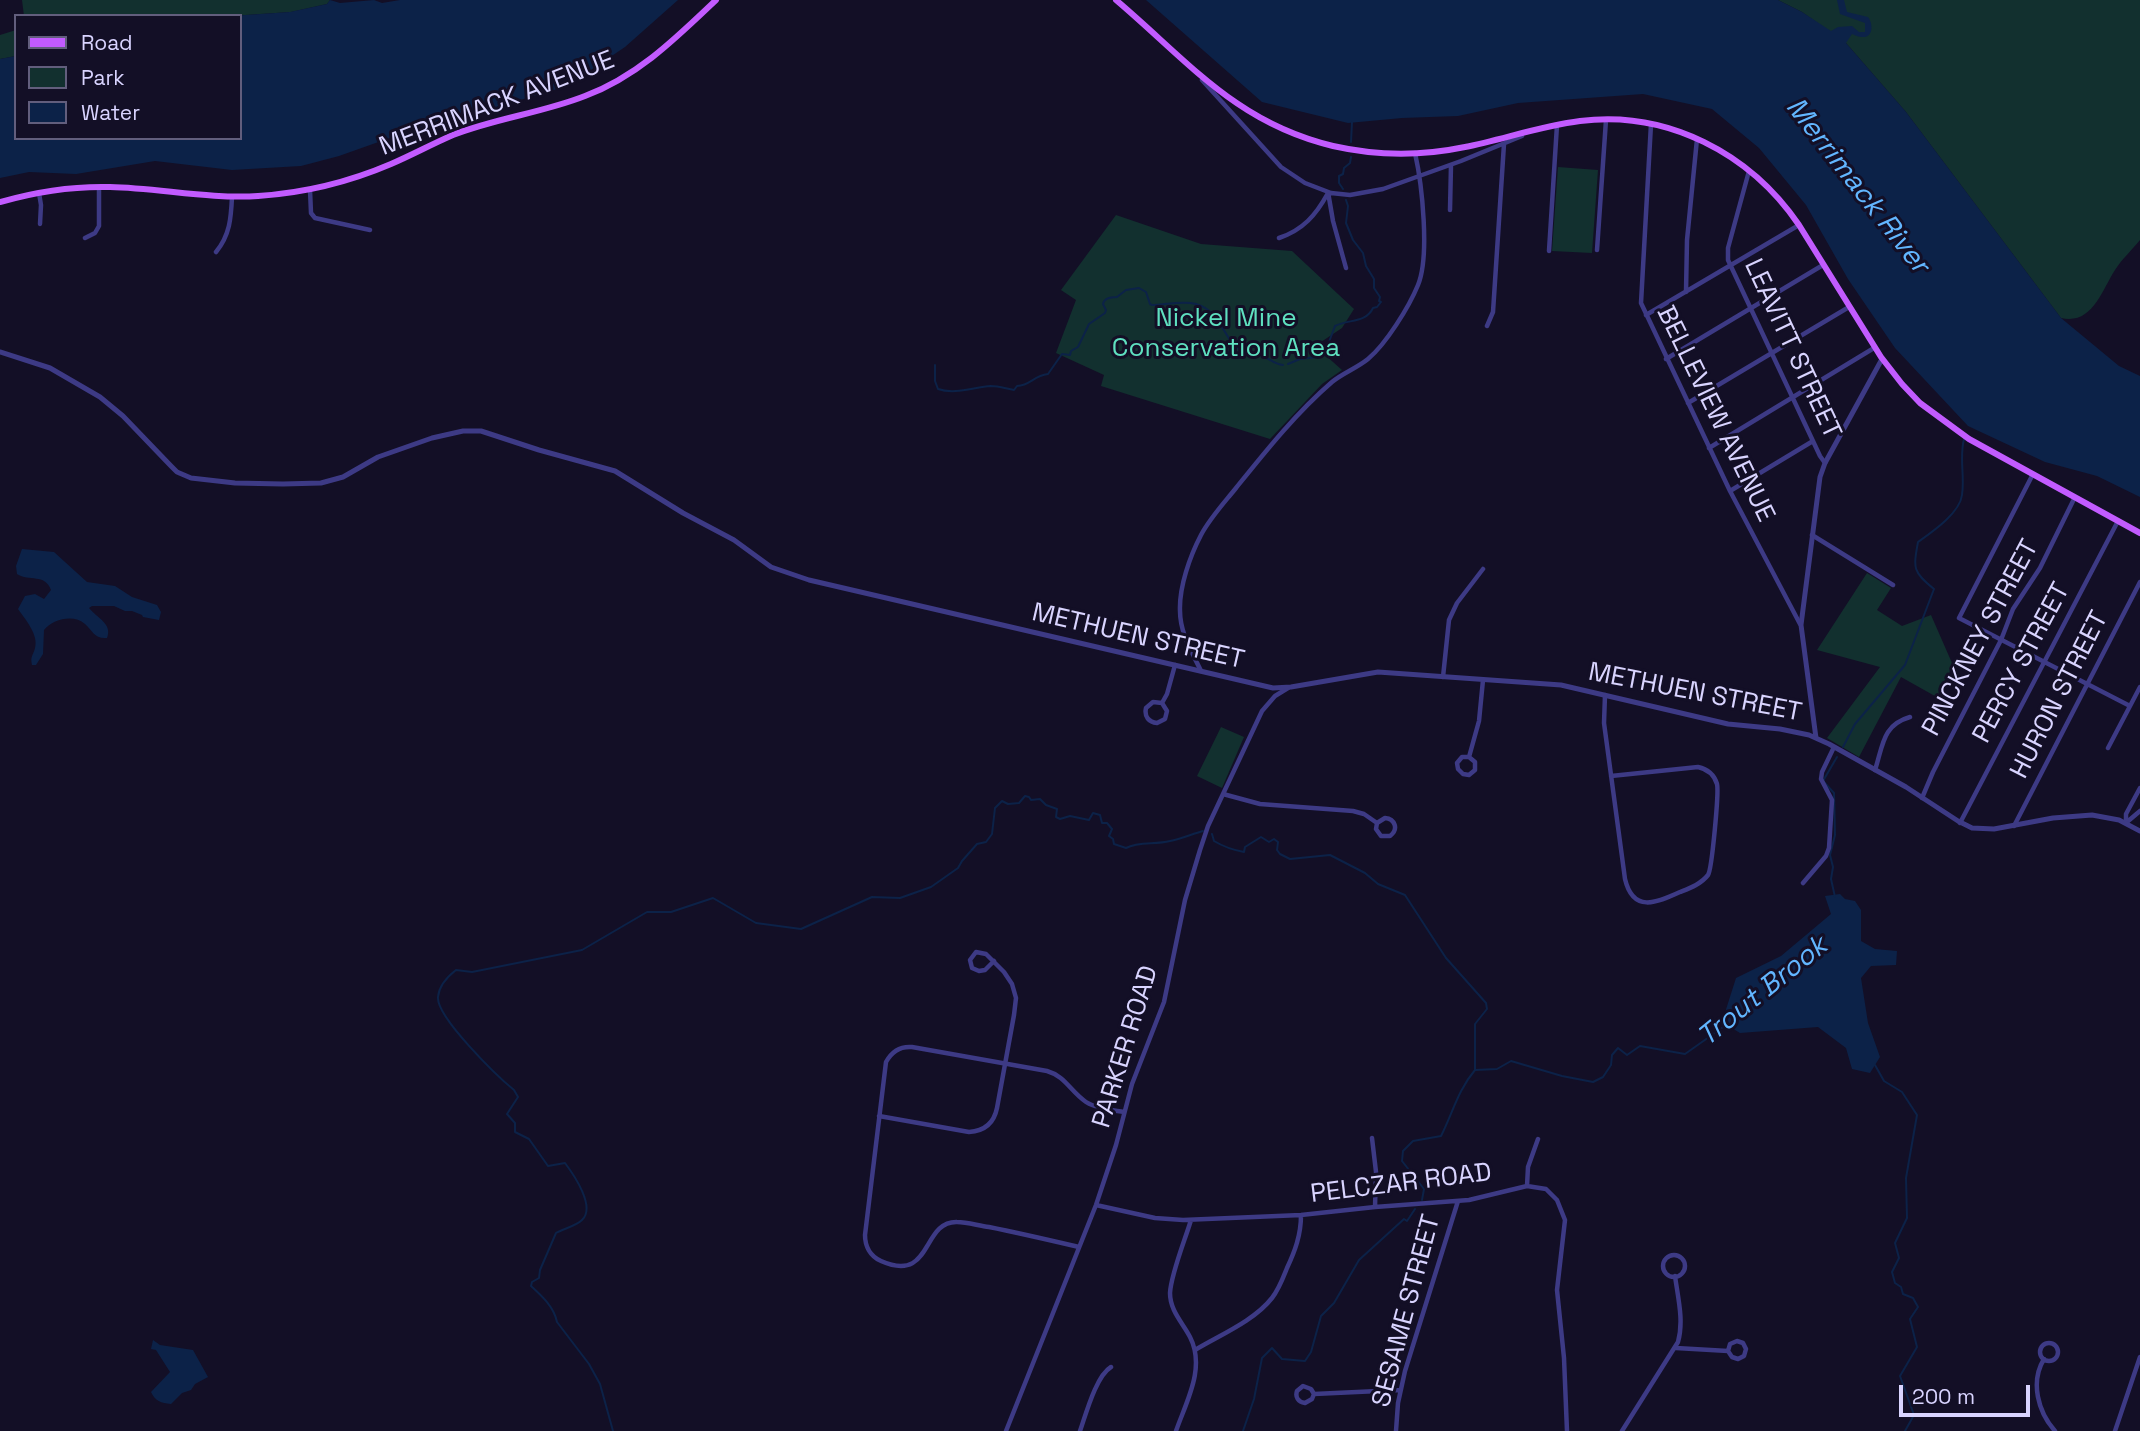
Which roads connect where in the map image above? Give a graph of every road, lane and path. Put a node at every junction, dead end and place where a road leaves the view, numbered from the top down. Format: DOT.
graph roads {
  1 [pos="716,0"];
  2 [pos="1116,0"];
  3 [pos="1191,68"];
  4 [pos="1606,120"];
  5 [pos="1651,124"];
  6 [pos="1557,125"];
  7 [pos="1529,132"];
  8 [pos="1697,138"];
  9 [pos="1504,144"];
  10 [pos="1415,153"];
  11 [pos="1451,165"];
  12 [pos="1749,169"];
  13 [pos="1420,176"];
  14 [pos="99,187"];
  15 [pos="310,190"];
  16 [pos="1328,192"];
  17 [pos="38,193"];
  18 [pos="232,196"];
  19 [pos="0,202"];
  20 [pos="1450,210"];
  21 [pos="40,224"];
  22 [pos="1799,225"];
  23 [pos="370,230"];
  24 [pos="85,238"];
  25 [pos="1279,238"];
  26 [pos="1597,250"];
  27 [pos="1549,251"];
  28 [pos="216,252"];
  29 [pos="1823,265"];
  30 [pos="1730,266"];
  31 [pos="1346,268"];
  32 [pos="1686,292"];
  33 [pos="1849,307"];
  34 [pos="1750,309"];
  35 [pos="1646,315"];
  36 [pos="1487,326"];
  37 [pos="1874,348"];
  38 [pos="0,352"];
  39 [pos="1771,353"];
  40 [pos="1666,359"];
  41 [pos="1882,359"];
  42 [pos="1792,397"];
  43 [pos="1688,403"];
  44 [pos="1813,441"];
  45 [pos="1709,447"];
  46 [pos="1825,463"];
  47 [pos="2033,474"];
  48 [pos="1730,491"];
  49 [pos="2075,497"];
  50 [pos="2118,521"];
  51 [pos="2140,533"];
  52 [pos="1812,535"];
  53 [pos="1483,569"];
  54 [pos="2140,583"];
  55 [pos="1894,585"];
  56 [pos="1801,625"];
  57 [pos="2001,640"];
  58 [pos="2044,662"];
  59 [pos="1175,665"];
  60 [pos="1201,671"];
  61 [pos="1443,677"];
  62 [pos="1483,680"];
  63 [pos="2087,684"];
  64 [pos="1293,687"];
  65 [pos="2140,687"];
  66 [pos="1605,695"];
  67 [pos="1162,703"];
  68 [pos="2130,706"];
  69 [pos="1910,717"];
  70 [pos="1816,738"];
  71 [pos="1834,747"];
  72 [pos="2108,748"];
  73 [pos="1469,757"];
  74 [pos="1875,771"];
  75 [pos="1611,776"];
  76 [pos="2140,788"];
  77 [pos="1223,793"];
  78 [pos="1923,798"];
  79 [pos="2140,811"];
  80 [pos="1377,823"];
  81 [pos="1960,823"];
  82 [pos="2126,823"];
  83 [pos="2014,826"];
  84 [pos="2140,831"];
  85 [pos="1803,883"];
  86 [pos="994,961"];
  87 [pos="1005,1063"];
  88 [pos="1124,1112"];
  89 [pos="879,1116"];
  90 [pos="1372,1138"];
  91 [pos="1538,1139"];
  92 [pos="1527,1186"];
  93 [pos="1458,1201"];
  94 [pos="1096,1205"];
  95 [pos="1375,1207"];
  96 [pos="1301,1215"];
  97 [pos="1191,1220"];
  98 [pos="1079,1247"];
  99 [pos="1675,1276"];
  100 [pos="1676,1348"];
  101 [pos="1195,1350"];
  102 [pos="1728,1351"];
  103 [pos="2140,1357"];
  104 [pos="2044,1359"];
  105 [pos="1111,1367"];
  106 [pos="1400,1390"];
  107 [pos="1314,1394"];
  108 [pos="1006,1431"];
  109 [pos="1080,1431"];
  110 [pos="1176,1431"];
  111 [pos="1396,1431"];
  112 [pos="1567,1431"];
  113 [pos="1622,1431"];
  114 [pos="2055,1431"];
  115 [pos="2115,1431"];
  1 -- 15 [label="main road, MERRIMACK AVENUE"];
  2 -- 3 [label="main road"];
  3 -- 10 [label="main road"];
  3 -- 16 [label="street"];
  4 -- 5 [label="main road"];
  4 -- 6 [label="main road"];
  4 -- 26 [label="street"];
  5 -- 8 [label="main road"];
  5 -- 35 [label="street, BELLEVIEW AVENUE"];
  6 -- 7 [label="main road"];
  6 -- 27 [label="street"];
  7 -- 9 [label="street"];
  7 -- 10 [label="main road"];
  8 -- 12 [label="main road"];
  8 -- 32 [label="street"];
  9 -- 11 [label="street"];
  9 -- 36 [label="street"];
  10 -- 13 [label="street"];
  11 -- 13 [label="street"];
  11 -- 20 [label="street"];
  12 -- 22 [label="main road"];
  12 -- 30 [label="street, LEAVITT STREET"];
  13 -- 16 [label="street"];
  13 -- 60 [label="street"];
  14 -- 17 [label="main road, MERRIMACK AVENUE"];
  14 -- 18 [label="main road, MERRIMACK AVENUE"];
  14 -- 24 [label="street"];
  15 -- 18 [label="main road, MERRIMACK AVENUE"];
  15 -- 23 [label="street"];
  16 -- 25 [label="street"];
  16 -- 31 [label="street"];
  17 -- 19 [label="main road, MERRIMACK AVENUE"];
  17 -- 21 [label="street"];
  18 -- 28 [label="street"];
  22 -- 29 [label="main road"];
  22 -- 30 [label="street"];
  29 -- 33 [label="main road"];
  29 -- 34 [label="street"];
  30 -- 32 [label="street"];
  30 -- 34 [label="street, LEAVITT STREET"];
  32 -- 35 [label="street"];
  33 -- 37 [label="main road"];
  33 -- 39 [label="street"];
  34 -- 39 [label="street, LEAVITT STREET"];
  34 -- 40 [label="street"];
  35 -- 40 [label="street, BELLEVIEW AVENUE"];
  37 -- 41 [label="main road"];
  37 -- 42 [label="street"];
  38 -- 59 [label="street, METHUEN STREET"];
  39 -- 42 [label="street, LEAVITT STREET"];
  39 -- 43 [label="street"];
  40 -- 43 [label="street, BELLEVIEW AVENUE"];
  41 -- 46 [label="street"];
  41 -- 47 [label="main road"];
  42 -- 44 [label="street, LEAVITT STREET"];
  42 -- 45 [label="street"];
  43 -- 45 [label="street, BELLEVIEW AVENUE"];
  44 -- 46 [label="street, LEAVITT STREET"];
  44 -- 48 [label="street"];
  45 -- 48 [label="street, BELLEVIEW AVENUE"];
  46 -- 52 [label="street"];
  47 -- 49 [label="main road"];
  47 -- 57 [label="street"];
  48 -- 56 [label="street, BELLEVIEW AVENUE"];
  49 -- 50 [label="main road"];
  49 -- 57 [label="street, PINCKNEY STREET"];
  50 -- 51 [label="main road"];
  50 -- 58 [label="street, PERCY STREET"];
  52 -- 55 [label="street"];
  52 -- 56 [label="street"];
  53 -- 61 [label="street"];
  54 -- 63 [label="street, HURON STREET"];
  56 -- 70 [label="street"];
  57 -- 58 [label="street"];
  57 -- 78 [label="street, PINCKNEY STREET"];
  58 -- 63 [label="street"];
  58 -- 81 [label="street, PERCY STREET"];
  59 -- 60 [label="street, METHUEN STREET"];
  59 -- 67 [label="street"];
  60 -- 64 [label="street, METHUEN STREET"];
  61 -- 62 [label="street, METHUEN STREET"];
  61 -- 64 [label="street, METHUEN STREET"];
  62 -- 66 [label="street, METHUEN STREET"];
  62 -- 73 [label="street"];
  63 -- 68 [label="street"];
  63 -- 83 [label="street, HURON STREET"];
  64 -- 77 [label="street, PARKER ROAD"];
  65 -- 68 [label="street"];
  66 -- 70 [label="street, METHUEN STREET"];
  66 -- 75 [label="street"];
  67 -- 67 [label="street"];
  68 -- 72 [label="street"];
  69 -- 74 [label="street"];
  70 -- 71 [label="street, METHUEN STREET"];
  71 -- 74 [label="street, METHUEN STREET"];
  71 -- 85 [label="street"];
  73 -- 73 [label="street"];
  74 -- 78 [label="street, METHUEN STREET"];
  75 -- 75 [label="street"];
  76 -- 82 [label="street"];
  77 -- 80 [label="street"];
  77 -- 88 [label="street, PARKER ROAD"];
  78 -- 81 [label="street, METHUEN STREET"];
  79 -- 82 [label="street"];
  80 -- 80 [label="street"];
  81 -- 83 [label="street, METHUEN STREET"];
  82 -- 83 [label="street, METHUEN STREET"];
  82 -- 84 [label="street, METHUEN STREET"];
  86 -- 86 [label="street"];
  86 -- 87 [label="street"];
  87 -- 88 [label="street"];
  87 -- 89 [label="street"];
  87 -- 89 [label="street"];
  88 -- 94 [label="street, PARKER ROAD"];
  89 -- 98 [label="street"];
  90 -- 95 [label="street"];
  91 -- 92 [label="street"];
  92 -- 93 [label="street, PELCZAR ROAD"];
  92 -- 112 [label="street, PELCZAR ROAD"];
  93 -- 95 [label="street, PELCZAR ROAD"];
  93 -- 106 [label="street, SESAME STREET"];
  94 -- 97 [label="street, PELCZAR ROAD"];
  94 -- 98 [label="street, PARKER ROAD"];
  95 -- 96 [label="street, PELCZAR ROAD"];
  96 -- 97 [label="street, PELCZAR ROAD"];
  96 -- 101 [label="street"];
  97 -- 101 [label="street"];
  98 -- 108 [label="street, PARKER ROAD"];
  99 -- 99 [label="street"];
  99 -- 100 [label="street"];
  100 -- 102 [label="street"];
  100 -- 113 [label="street"];
  101 -- 110 [label="street"];
  102 -- 102 [label="street"];
  103 -- 115 [label="street"];
  104 -- 104 [label="street"];
  104 -- 114 [label="street"];
  105 -- 109 [label="street"];
  106 -- 107 [label="street"];
  106 -- 111 [label="street, SESAME STREET"];
  107 -- 107 [label="street"];
}
